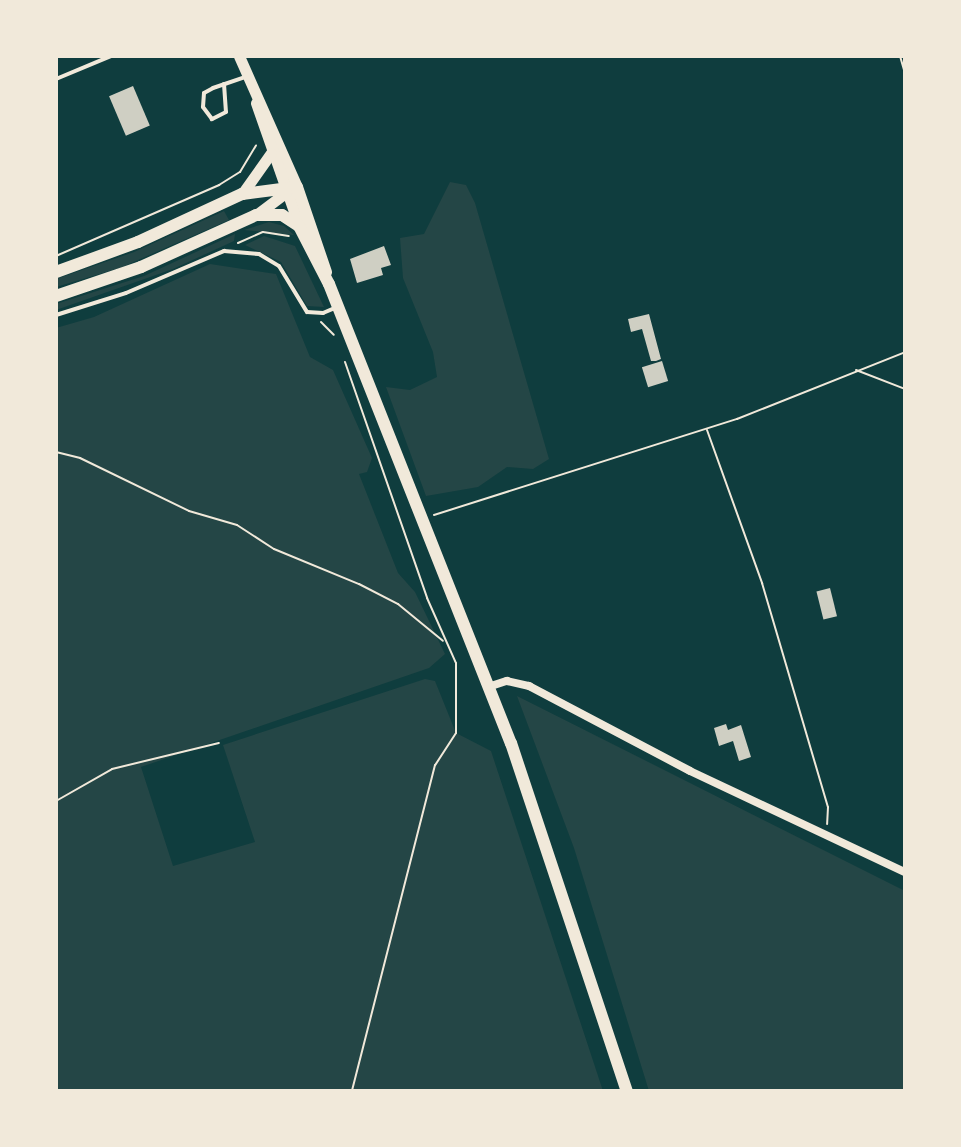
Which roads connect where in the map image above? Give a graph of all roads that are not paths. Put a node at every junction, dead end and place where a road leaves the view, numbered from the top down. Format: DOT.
graph roads {
  1 [pos="111,56"];
  2 [pos="239,56"];
  3 [pos="247,76"];
  4 [pos="56,79"];
  5 [pos="224,84"];
  6 [pos="255,95"];
  7 [pos="271,153"];
  8 [pos="292,190"];
  9 [pos="242,194"];
  10 [pos="256,215"];
  11 [pos="299,226"];
  12 [pos="56,272"];
  13 [pos="329,284"];
  14 [pos="56,296"];
  15 [pos="338,307"];
  16 [pos="56,315"];
  17 [pos="488,687"];
  18 [pos="905,872"];
  19 [pos="627,1091"];
  1 -- 4 [label="lane"];
  2 -- 3 [label="main road"];
  3 -- 5 [label="lane"];
  3 -- 6 [label="main road"];
  5 -- 5 [label="lane"];
  6 -- 7 [label="main road"];
  6 -- 8 [label="main road"];
  7 -- 8 [label="main road"];
  7 -- 9 [label="main road"];
  8 -- 9 [label="main road"];
  8 -- 10 [label="main road"];
  8 -- 11 [label="main road"];
  8 -- 13 [label="main road"];
  9 -- 12 [label="main road"];
  10 -- 11 [label="main road"];
  10 -- 14 [label="main road"];
  11 -- 13 [label="main road"];
  13 -- 15 [label="main road"];
  15 -- 16 [label="lane"];
  15 -- 17 [label="main road"];
  17 -- 18 [label="street"];
  17 -- 19 [label="main road"];
}
